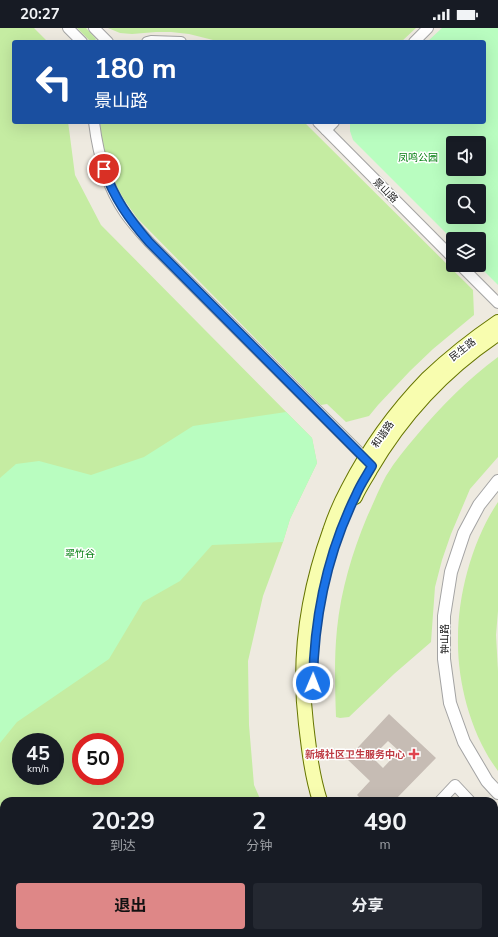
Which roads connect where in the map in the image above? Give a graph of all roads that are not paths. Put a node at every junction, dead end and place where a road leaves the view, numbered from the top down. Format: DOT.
graph roads {
  1 [pos="68,28"];
  2 [pos="94,28"];
  3 [pos="428,28"];
  4 [pos="80,40"];
  5 [pos="106,40"];
  6 [pos="416,40"];
  7 [pos="94,124"];
  8 [pos="320,124"];
  9 [pos="332,124"];
  10 [pos="326,130"];
  11 [pos="446,251"];
  12 [pos="467,272"];
  13 [pos="498,303"];
  14 [pos="498,322"];
  15 [pos="498,334"];
  16 [pos="432,381"];
  17 [pos="369,462"];
  18 [pos="497,482"];
  19 [pos="498,793"];
  20 [pos="319,797"];
  21 [pos="330,797"];
  22 [pos="444,797"];
  23 [pos="466,797"];
  1 -- 4 [label="street"];
  2 -- 5 [label="street"];
  3 -- 6 [label="street"];
  7 -- 17 [label="street"];
  8 -- 10 [label="street, 景山路"];
  9 -- 10 [label="street"];
  10 -- 11 [label="street, 景山路"];
  12 -- 13 [label="street"];
  14 -- 16 [label="main road, 民生路"];
  15 -- 16 [label="main road, 民生路"];
  16 -- 17 [label="main road, 和谐路"];
  17 -- 20 [label="main road, 和谐路"];
  17 -- 21 [label="main road, 和谐路"];
  18 -- 19 [label="street, 钟山路"];
  22 -- 23 [label="street"];
}
